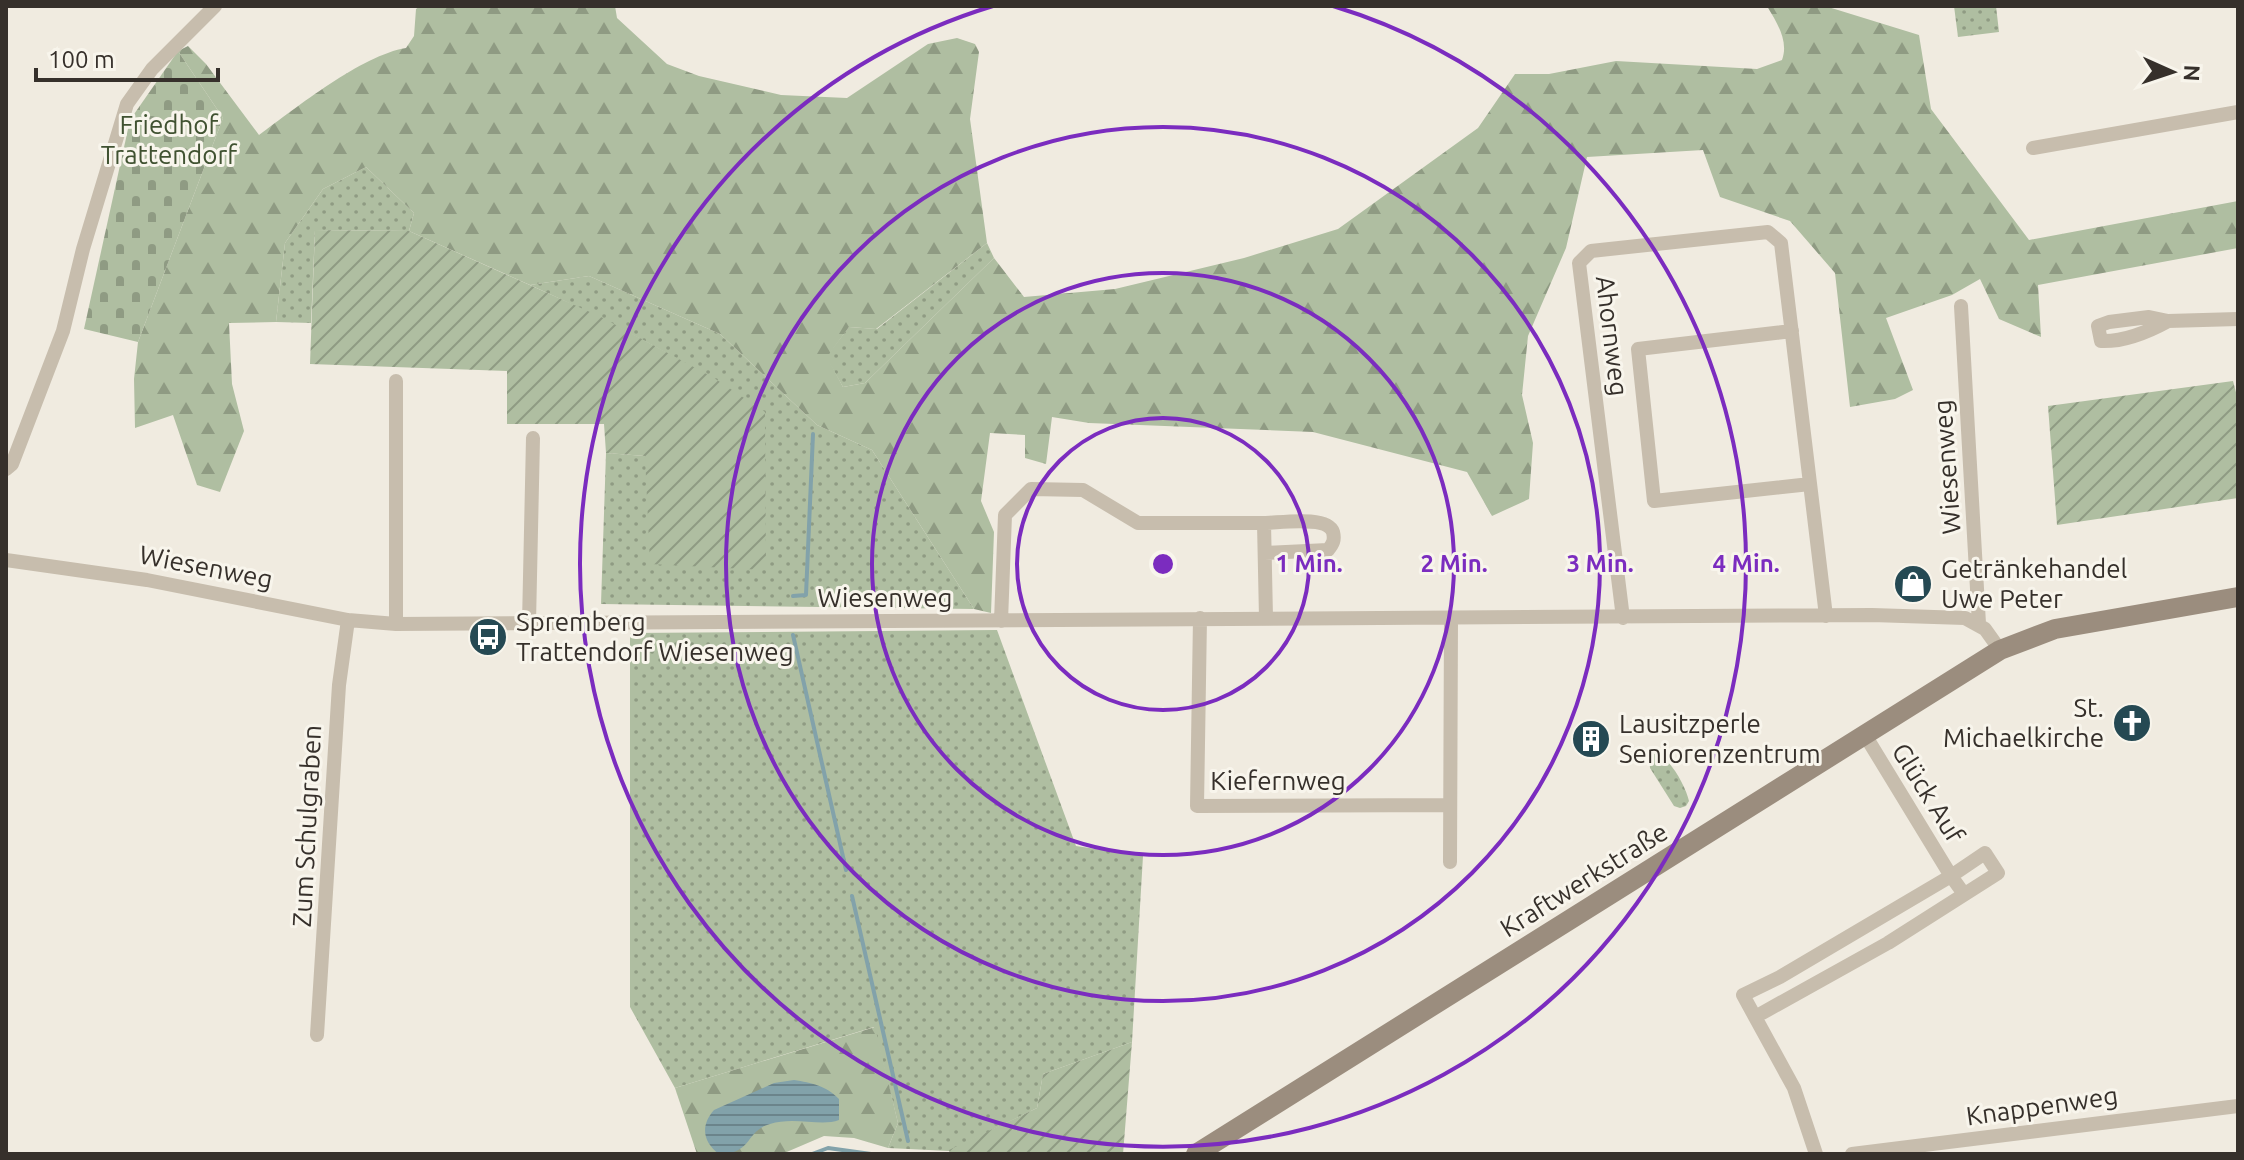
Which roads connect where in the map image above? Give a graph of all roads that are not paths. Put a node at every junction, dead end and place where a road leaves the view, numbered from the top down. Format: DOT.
graph roads {
  1 [pos="215,6"];
  2 [pos="2238,112"];
  3 [pos="2033,148"];
  4 [pos="1961,306"];
  5 [pos="2238,319"];
  6 [pos="2168,321"];
  7 [pos="1792,331"];
  8 [pos="396,381"];
  9 [pos="533,438"];
  10 [pos="6,469"];
  11 [pos="1810,484"];
  12 [pos="1264,523"];
  13 [pos="1265,553"];
  14 [pos="6,560"];
  15 [pos="2238,597"];
  16 [pos="1826,616"];
  17 [pos="1200,618"];
  18 [pos="1266,618"];
  19 [pos="1623,618"];
  20 [pos="1451,619"];
  21 [pos="348,620"];
  22 [pos="1001,621"];
  23 [pos="529,623"];
  24 [pos="396,624"];
  25 [pos="1979,624"];
  26 [pos="2000,650"];
  27 [pos="1865,735"];
  28 [pos="1450,805"];
  29 [pos="1450,862"];
  30 [pos="1951,876"];
  31 [pos="1964,894"];
  32 [pos="1875,922"];
  33 [pos="1888,943"];
  34 [pos="1780,977"];
  35 [pos="1791,997"];
  36 [pos="1755,1017"];
  37 [pos="317,1035"];
  38 [pos="2238,1106"];
  39 [pos="1196,1154"];
  40 [pos="1816,1154"];
  41 [pos="1852,1154"];
  1 -- 10 [label="street"];
  2 -- 3 [label="street"];
  4 -- 25 [label="street, Wiesenweg"];
  5 -- 6 [label="street"];
  7 -- 11 [label="street"];
  7 -- 11 [label="street"];
  7 -- 19 [label="street, Ahornweg"];
  8 -- 24 [label="street"];
  9 -- 23 [label="street"];
  11 -- 16 [label="street"];
  12 -- 13 [label="street"];
  12 -- 13 [label="street"];
  12 -- 22 [label="street"];
  13 -- 18 [label="street"];
  14 -- 21 [label="street, Wiesenweg"];
  15 -- 26 [label="main road, Kraftwerkstraße"];
  16 -- 19 [label="street, Wiesenweg"];
  16 -- 25 [label="street, Wiesenweg"];
  17 -- 18 [label="street, Wiesenweg"];
  17 -- 22 [label="street, Wiesenweg"];
  17 -- 28 [label="street, Kiefernweg"];
  18 -- 20 [label="street, Wiesenweg"];
  19 -- 20 [label="street, Wiesenweg"];
  20 -- 28 [label="street"];
  21 -- 24 [label="street, Wiesenweg"];
  21 -- 37 [label="street, Zum Schulgraben"];
  22 -- 23 [label="street, Wiesenweg"];
  23 -- 24 [label="street, Wiesenweg"];
  25 -- 26 [label="street"];
  26 -- 27 [label="main road, Kraftwerkstraße"];
  27 -- 30 [label="street, Glück Auf"];
  27 -- 39 [label="main road, Kraftwerkstraße"];
  28 -- 29 [label="street"];
  30 -- 31 [label="street, Glück Auf"];
  30 -- 31 [label="street, Glück Auf"];
  30 -- 32 [label="street, Glück Auf"];
  31 -- 33 [label="street, Glück Auf"];
  32 -- 33 [label="street"];
  32 -- 34 [label="street, Glück Auf"];
  33 -- 35 [label="street, Glück Auf"];
  34 -- 35 [label="street"];
  34 -- 36 [label="street, Glück Auf"];
  35 -- 36 [label="street, Glück Auf"];
  36 -- 40 [label="street"];
  38 -- 41 [label="street, Knappenweg"];
}
